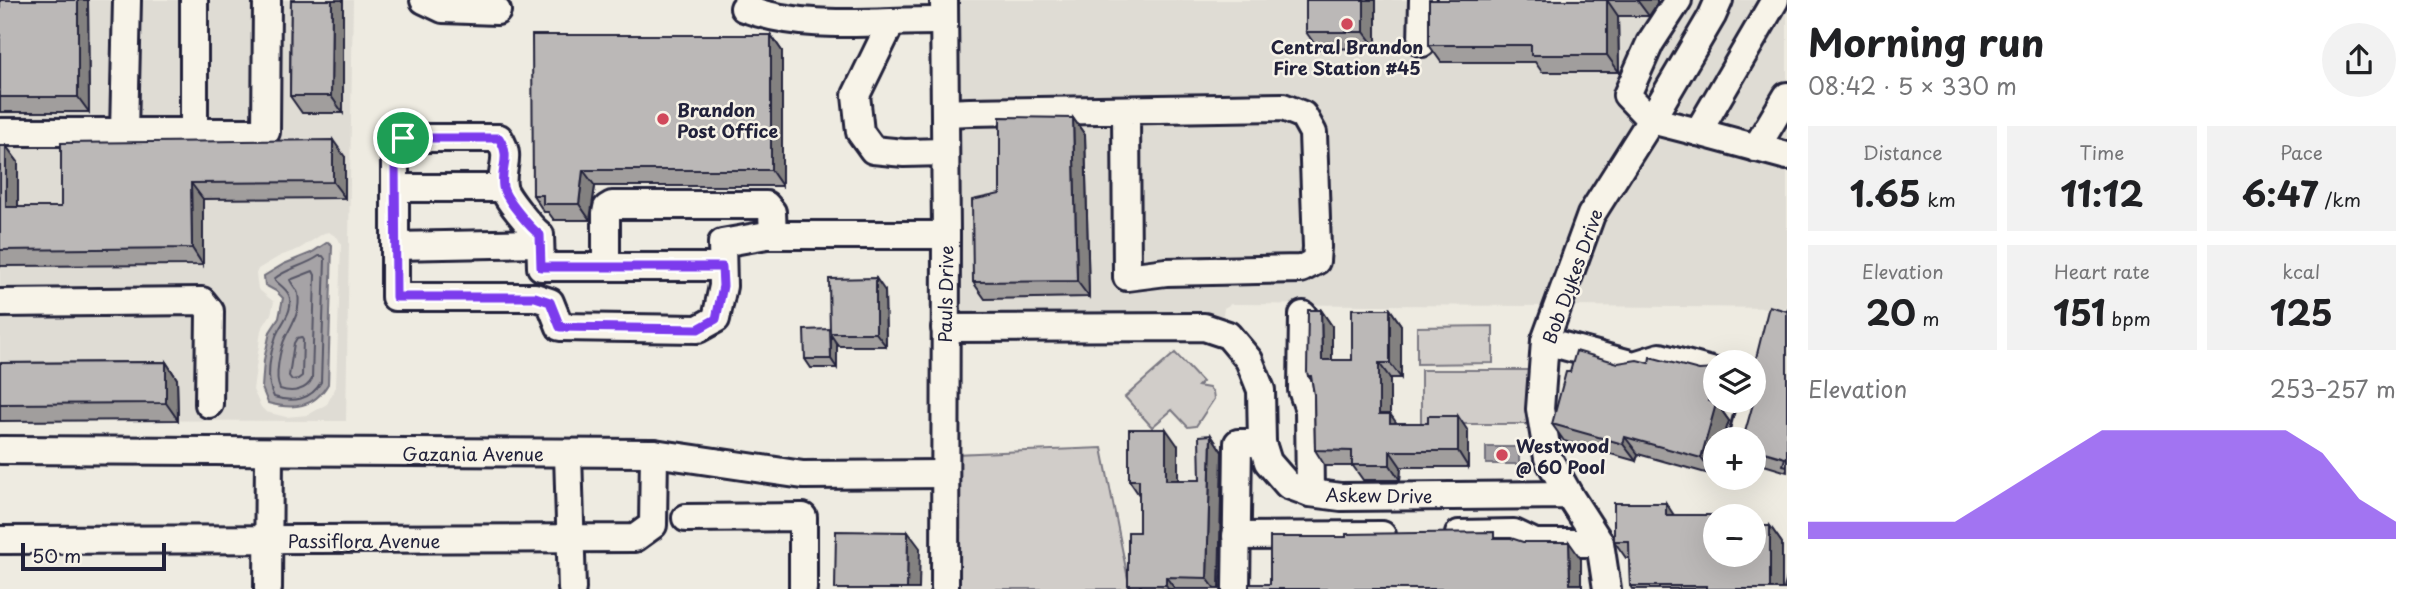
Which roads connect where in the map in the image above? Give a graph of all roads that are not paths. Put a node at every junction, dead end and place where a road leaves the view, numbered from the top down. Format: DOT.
graph roads {
  1 [pos="127,0"];
  2 [pos="194,0"];
  3 [pos="267,0"];
  4 [pos="424,0"];
  5 [pos="1423,0"];
  6 [pos="1678,0"];
  7 [pos="1719,0"];
  8 [pos="1775,0"];
  9 [pos="492,6"];
  10 [pos="744,9"];
  11 [pos="944,11"];
  12 [pos="891,23"];
  13 [pos="1422,43"];
  14 [pos="1787,96"];
  15 [pos="1126,110"];
  16 [pos="945,113"];
  17 [pos="1651,120"];
  18 [pos="0,132"];
  19 [pos="124,132"];
  20 [pos="194,132"];
  21 [pos="1698,132"];
  22 [pos="1756,148"];
  23 [pos="945,152"];
  24 [pos="1787,156"];
  25 [pos="395,188"];
  26 [pos="503,188"];
  27 [pos="773,235"];
  28 [pos="946,235"];
  29 [pos="395,246"];
  30 [pos="540,255"];
  31 [pos="606,267"];
  32 [pos="722,267"];
  33 [pos="541,299"];
  34 [pos="0,303"];
  35 [pos="1303,314"];
  36 [pos="945,328"];
  37 [pos="1545,341"];
  38 [pos="1703,369"];
  39 [pos="1261,390"];
  40 [pos="1302,390"];
  41 [pos="209,404"];
  42 [pos="1262,443"];
  43 [pos="0,450"];
  44 [pos="269,452"];
  45 [pos="654,453"];
  46 [pos="568,454"];
  47 [pos="944,474"];
  48 [pos="1310,493"];
  49 [pos="1569,495"];
  50 [pos="1341,497"];
  51 [pos="687,518"];
  52 [pos="1408,534"];
  53 [pos="1435,534"];
  54 [pos="1342,535"];
  55 [pos="1236,536"];
  56 [pos="0,540"];
  57 [pos="572,540"];
  58 [pos="268,541"];
  59 [pos="1600,543"];
  60 [pos="268,589"];
  61 [pos="572,589"];
  62 [pos="803,589"];
  63 [pos="944,589"];
  64 [pos="1236,589"];
  65 [pos="1606,589"];
  1 -- 19 [label="street"];
  2 -- 20 [label="street"];
  3 -- 20 [label="street"];
  4 -- 9 [label="street"];
  5 -- 13 [label="street"];
  6 -- 17 [label="street"];
  7 -- 17 [label="street, Bob Dykes Drive"];
  8 -- 21 [label="street"];
  10 -- 12 [label="street"];
  11 -- 12 [label="street"];
  11 -- 16 [label="street, Pauls Drive"];
  12 -- 23 [label="street"];
  14 -- 22 [label="street"];
  15 -- 15 [label="street"];
  15 -- 16 [label="street"];
  16 -- 23 [label="street, Pauls Drive"];
  17 -- 21 [label="street"];
  17 -- 37 [label="street, Bob Dykes Drive"];
  18 -- 19 [label="street"];
  19 -- 20 [label="street"];
  21 -- 22 [label="street"];
  22 -- 24 [label="street"];
  23 -- 28 [label="street, Pauls Drive"];
  25 -- 26 [label="street"];
  25 -- 26 [label="street"];
  25 -- 29 [label="street"];
  26 -- 30 [label="street"];
  27 -- 28 [label="street"];
  27 -- 31 [label="street"];
  27 -- 32 [label="street"];
  28 -- 36 [label="street, Pauls Drive"];
  29 -- 30 [label="street"];
  29 -- 33 [label="street"];
  30 -- 31 [label="street"];
  30 -- 33 [label="street"];
  31 -- 32 [label="street"];
  32 -- 33 [label="street"];
  34 -- 41 [label="street"];
  35 -- 40 [label="street"];
  36 -- 39 [label="street, Askew Drive"];
  36 -- 47 [label="street, Pauls Drive"];
  37 -- 38 [label="street"];
  37 -- 49 [label="street, Bob Dykes Drive"];
  39 -- 40 [label="street"];
  39 -- 42 [label="street, Askew Drive"];
  40 -- 48 [label="street"];
  42 -- 48 [label="street, Askew Drive"];
  42 -- 55 [label="street"];
  43 -- 44 [label="street, Gazania Avenue"];
  44 -- 46 [label="street, Gazania Avenue"];
  44 -- 58 [label="street"];
  45 -- 46 [label="street, Gazania Avenue"];
  45 -- 47 [label="street, Gazania Avenue"];
  45 -- 57 [label="street, Passiflora Avenue"];
  46 -- 57 [label="street"];
  47 -- 63 [label="street, Pauls Drive"];
  48 -- 50 [label="street, Askew Drive"];
  49 -- 50 [label="street, Askew Drive"];
  49 -- 59 [label="street"];
  50 -- 54 [label="street"];
  51 -- 62 [label="street"];
  52 -- 54 [label="street"];
  53 -- 59 [label="street"];
  54 -- 55 [label="street"];
  55 -- 64 [label="street"];
  56 -- 58 [label="street, Passiflora Avenue"];
  57 -- 58 [label="street, Passiflora Avenue"];
  57 -- 61 [label="street"];
  58 -- 60 [label="street"];
  59 -- 65 [label="street"];
}
